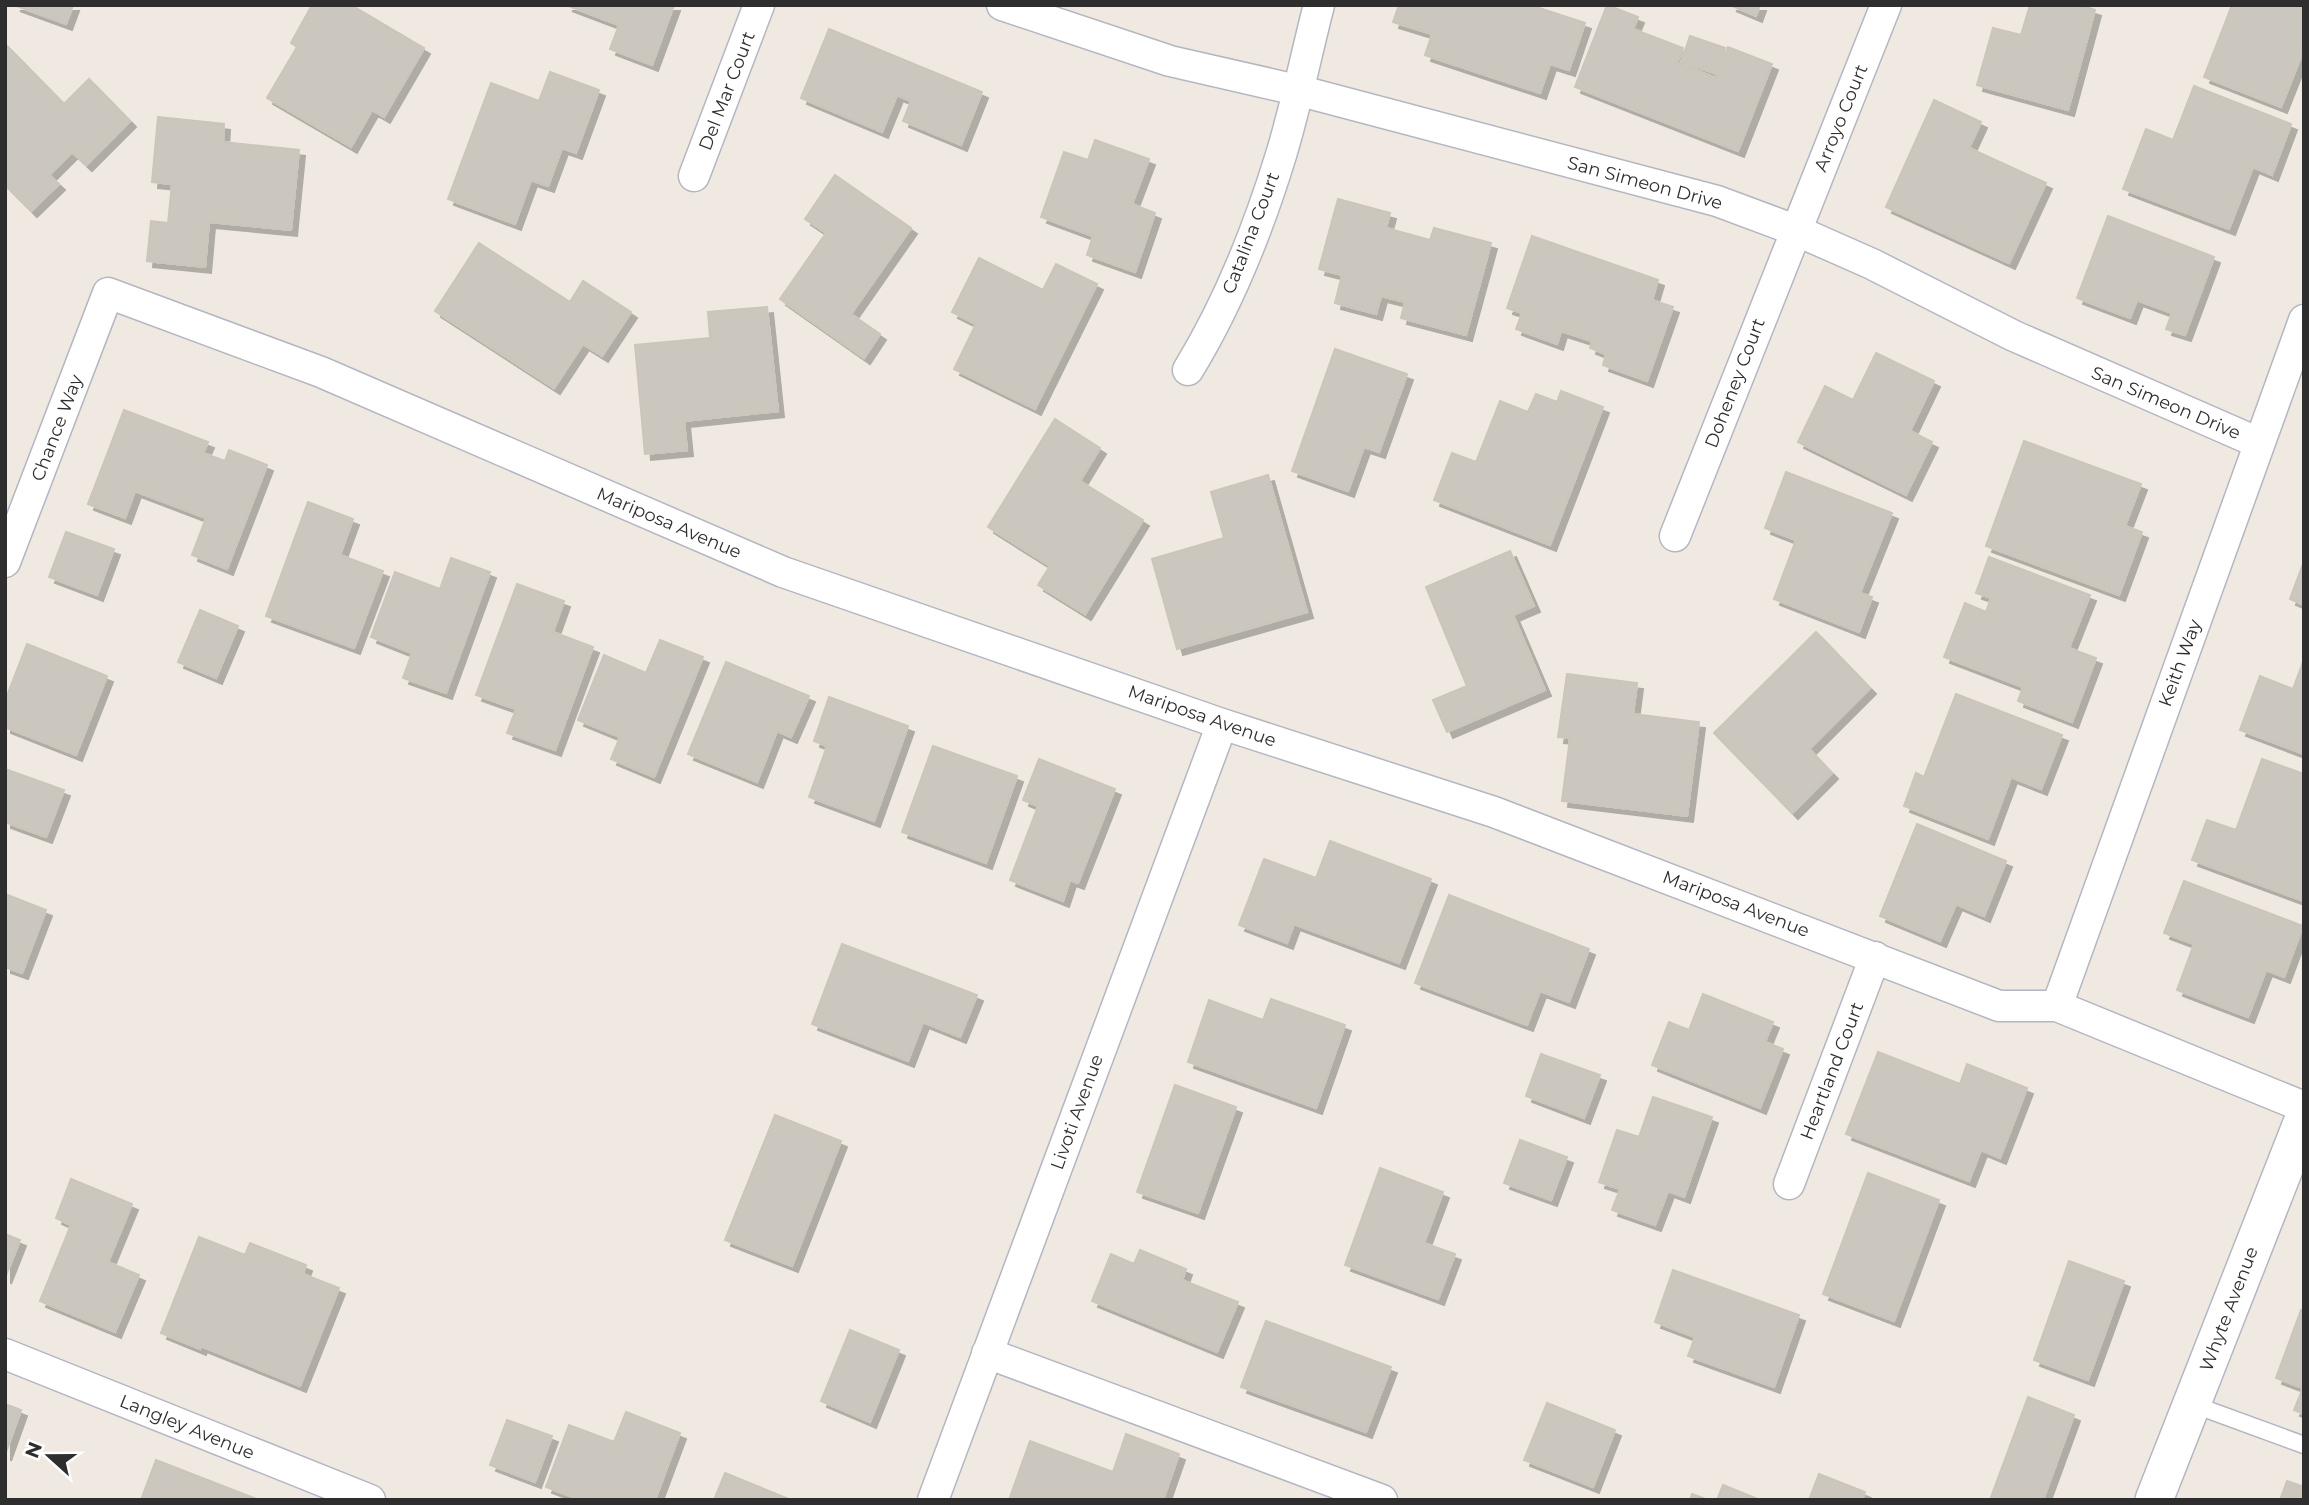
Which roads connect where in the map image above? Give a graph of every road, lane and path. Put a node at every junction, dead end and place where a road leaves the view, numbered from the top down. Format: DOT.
graph roads {
  1 [pos="759,5"];
  2 [pos="1002,5"];
  3 [pos="1319,5"];
  4 [pos="1886,5"];
  5 [pos="1297,90"];
  6 [pos="694,176"];
  7 [pos="1795,230"];
  8 [pos="108,293"];
  9 [pos="2304,320"];
  10 [pos="1188,370"];
  11 [pos="2259,443"];
  12 [pos="1675,536"];
  13 [pos="5,562"];
  14 [pos="1222,724"];
  15 [pos="1875,957"];
  16 [pos="2057,1006"];
  17 [pos="2304,1107"];
  18 [pos="2304,1118"];
  19 [pos="1789,1184"];
  20 [pos="987,1353"];
  21 [pos="5,1354"];
  22 [pos="2192,1404"];
  23 [pos="2304,1445"];
  24 [pos="370,1500"];
  25 [pos="933,1500"];
  26 [pos="1382,1500"];
  27 [pos="2154,1500"];
  1 -- 6 [label="street, Del Mar Court"];
  2 -- 5 [label="street, San Simeon Drive"];
  3 -- 5 [label="street, Catalina Court"];
  4 -- 7 [label="street, Arroyo Court"];
  5 -- 7 [label="street, San Simeon Drive"];
  5 -- 10 [label="street, Catalina Court"];
  7 -- 11 [label="street, San Simeon Drive"];
  7 -- 12 [label="street, Doheney Court"];
  8 -- 13 [label="street, Chance Way"];
  8 -- 14 [label="street, Mariposa Avenue"];
  9 -- 11 [label="street, Keith Way"];
  11 -- 16 [label="street, Keith Way"];
  14 -- 15 [label="street, Mariposa Avenue"];
  14 -- 20 [label="street, Livoti Avenue"];
  15 -- 16 [label="street, Mariposa Avenue"];
  15 -- 19 [label="street, Heartland Court"];
  16 -- 17 [label="street, Mariposa Avenue"];
  18 -- 22 [label="street, Whyte Avenue"];
  20 -- 25 [label="street, Livoti Avenue"];
  20 -- 26 [label="street"];
  21 -- 24 [label="street, Langley Avenue"];
  22 -- 23 [label="lane"];
  22 -- 27 [label="street, Whyte Avenue"];
}
